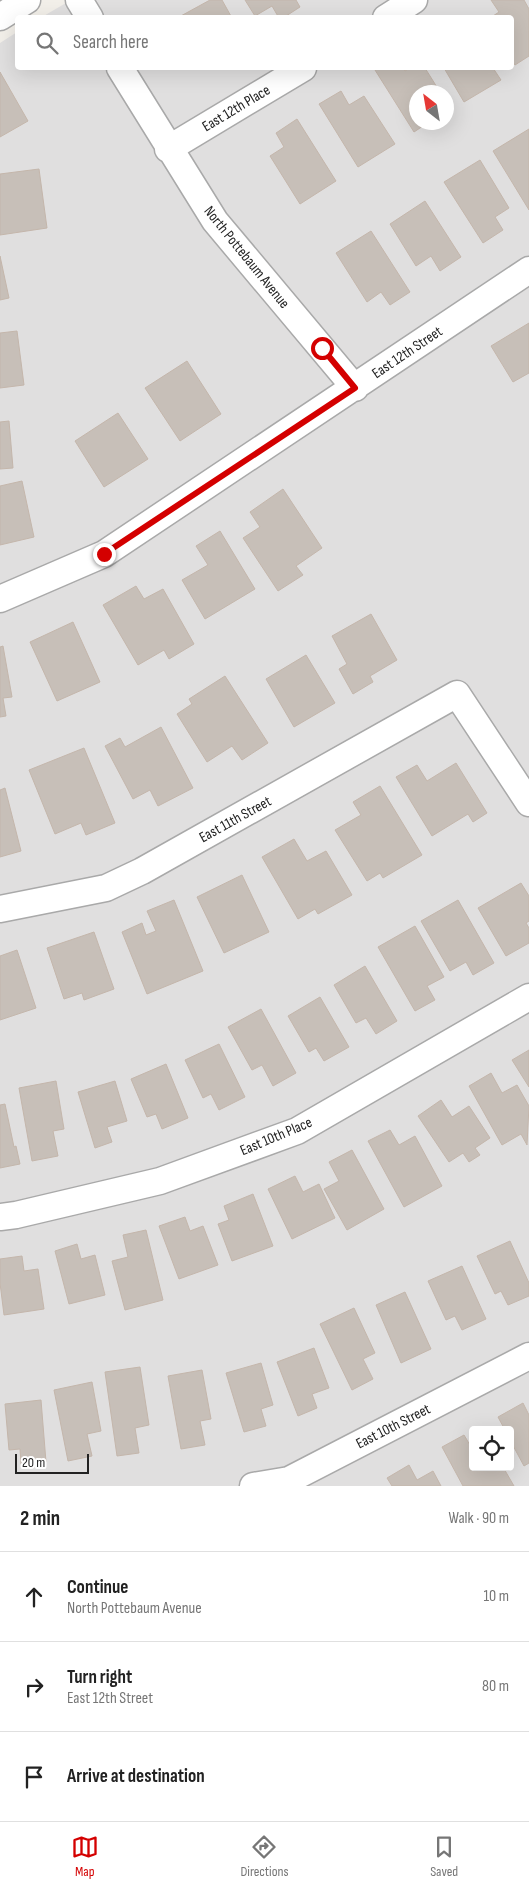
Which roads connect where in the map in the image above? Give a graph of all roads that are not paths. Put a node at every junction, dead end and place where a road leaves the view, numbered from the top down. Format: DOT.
graph roads {
  1 [pos="27,0"];
  2 [pos="79,0"];
  3 [pos="414,0"];
  4 [pos="88,15"];
  5 [pos="391,15"];
  6 [pos="0,17"];
  7 [pos="121,70"];
  8 [pos="300,70"];
  9 [pos="168,149"];
  10 [pos="529,270"];
  11 [pos="355,388"];
  12 [pos="0,599"];
  13 [pos="529,803"];
  14 [pos="0,909"];
  15 [pos="529,997"];
  16 [pos="0,1217"];
  17 [pos="529,1356"];
  18 [pos="253,1486"];
  1 -- 6 [label="street"];
  2 -- 4 [label="street"];
  3 -- 5 [label="street"];
  7 -- 9 [label="street, North Pottebaum Avenue"];
  8 -- 9 [label="street, East 12th Place"];
  9 -- 11 [label="street, North Pottebaum Avenue"];
  10 -- 11 [label="street, East 12th Street"];
  11 -- 12 [label="street, East 12th Street"];
  13 -- 14 [label="street, East 11th Street"];
  15 -- 16 [label="street, East 10th Place"];
  17 -- 18 [label="street, East 10th Street"];
}
